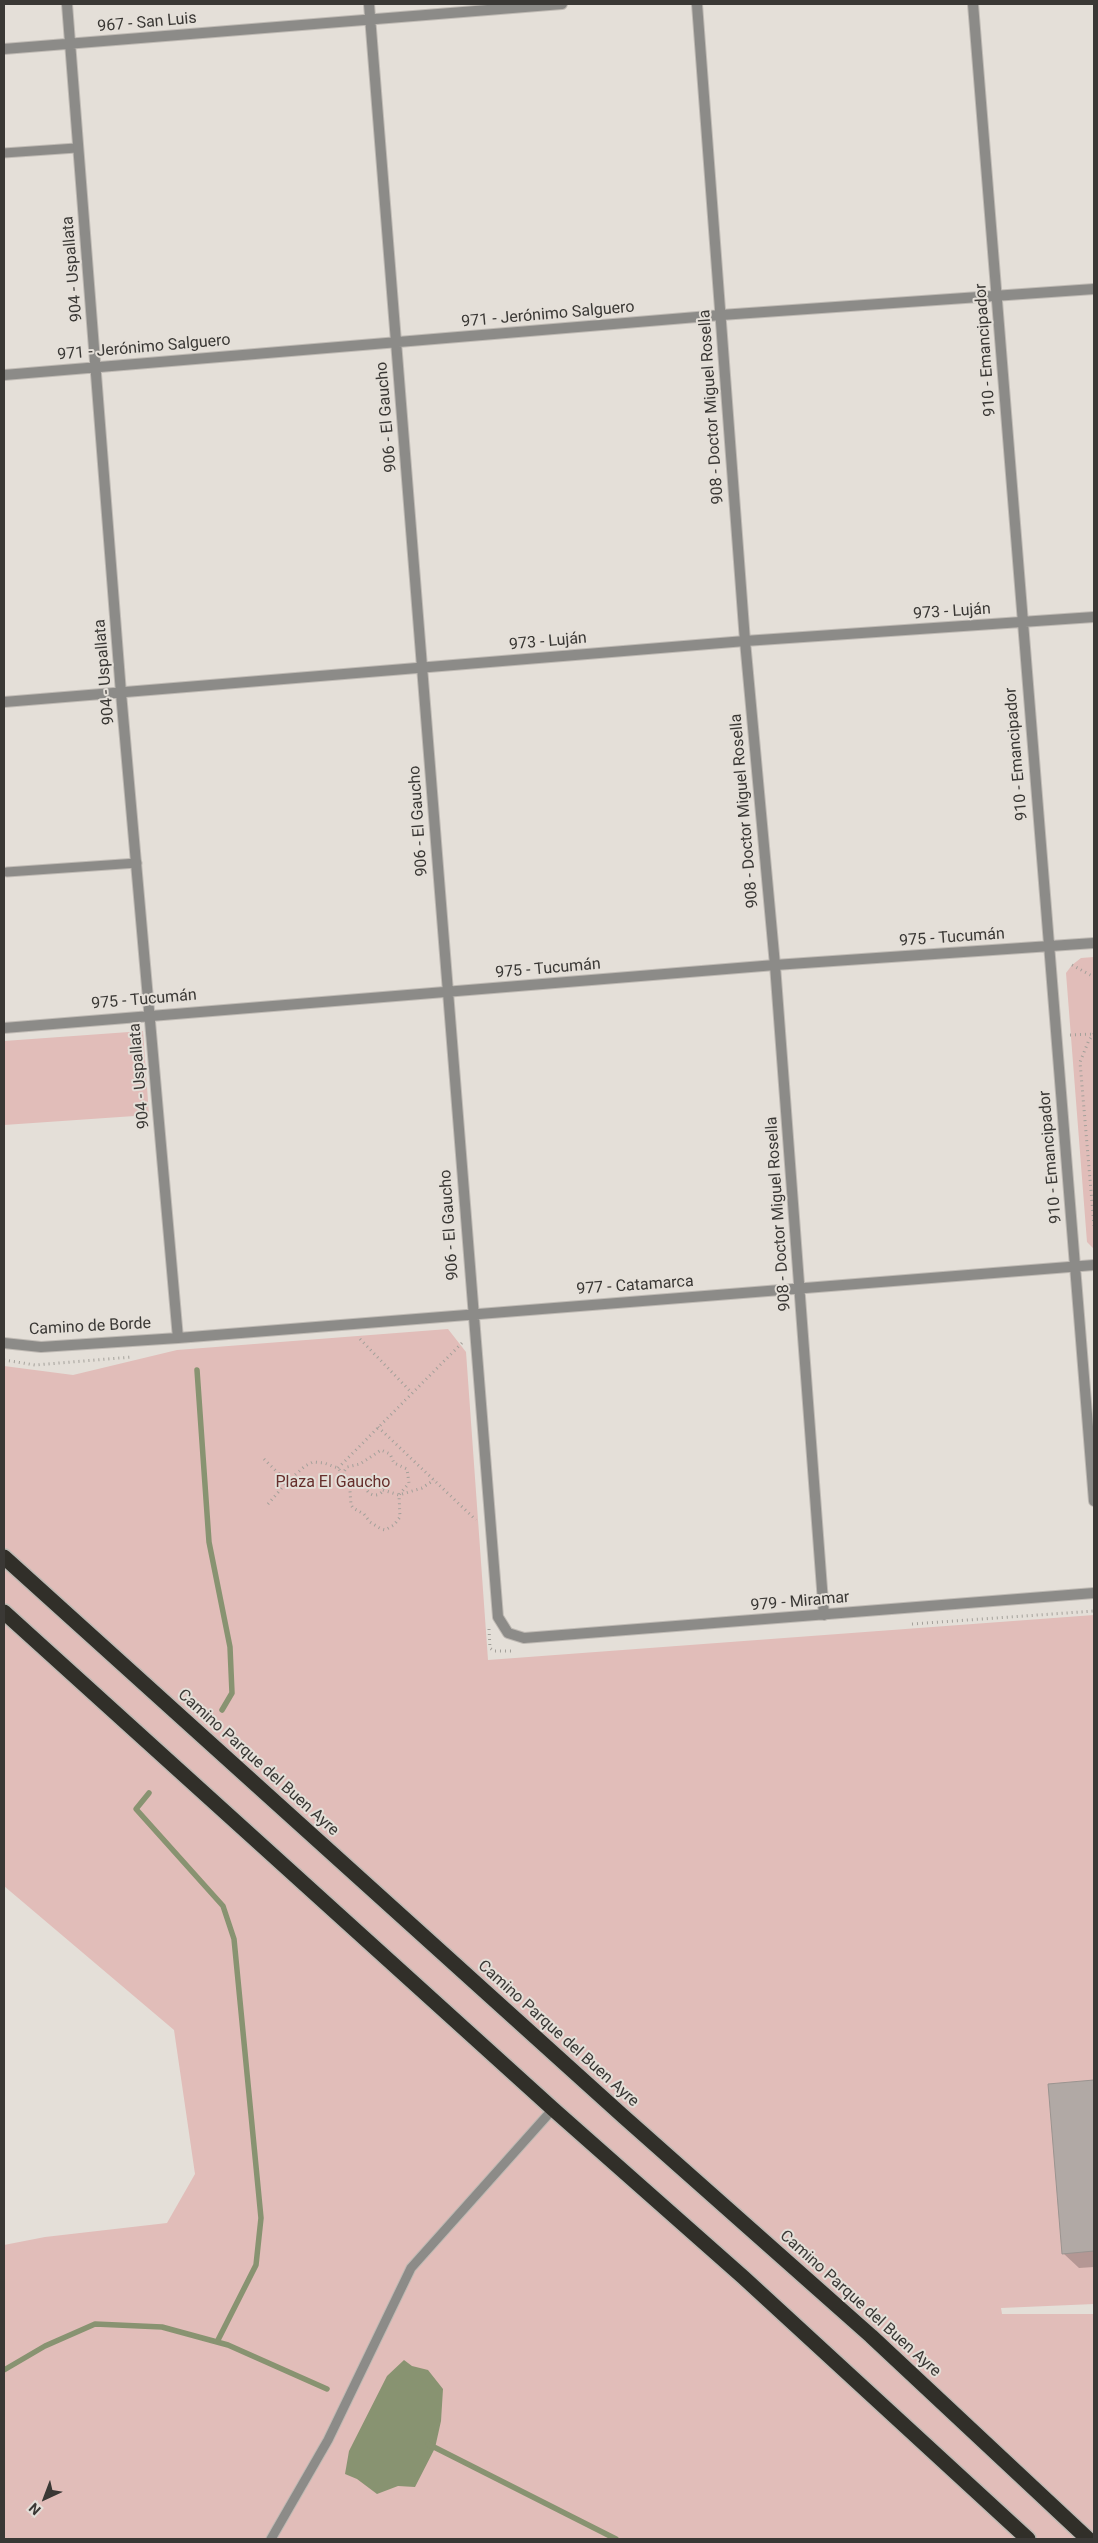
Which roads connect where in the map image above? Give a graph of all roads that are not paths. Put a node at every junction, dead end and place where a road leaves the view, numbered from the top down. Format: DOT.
graph roads {
  1 [pos="67,4"];
  2 [pos="370,4"];
  3 [pos="562,4"];
  4 [pos="697,4"];
  5 [pos="973,4"];
  6 [pos="371,20"];
  7 [pos="70,44"];
  8 [pos="4,49"];
  9 [pos="76,148"];
  10 [pos="4,153"];
  11 [pos="1094,289"];
  12 [pos="997,296"];
  13 [pos="720,315"];
  14 [pos="396,343"];
  15 [pos="97,367"];
  16 [pos="4,375"];
  17 [pos="1094,617"];
  18 [pos="1022,622"];
  19 [pos="745,641"];
  20 [pos="422,667"];
  21 [pos="121,693"];
  22 [pos="4,702"];
  23 [pos="137,863"];
  24 [pos="8,872"];
  25 [pos="1094,943"];
  26 [pos="1048,947"];
  27 [pos="775,965"];
  28 [pos="447,993"];
  29 [pos="150,1014"];
  30 [pos="4,1028"];
  31 [pos="1094,1265"];
  32 [pos="1076,1267"];
  33 [pos="800,1289"];
  34 [pos="472,1313"];
  35 [pos="178,1338"];
  36 [pos="4,1343"];
  37 [pos="1094,1501"];
  38 [pos="4,1556"];
  39 [pos="1094,1593"];
  40 [pos="4,1612"];
  41 [pos="824,1615"];
  42 [pos="508,1633"];
  43 [pos="553,2109"];
  44 [pos="271,2539"];
  45 [pos="1028,2539"];
  46 [pos="1088,2539"];
  1 -- 7 [label="street, 904 - Uspallata"];
  2 -- 6 [label="street, 906 - El Gaucho"];
  3 -- 6 [label="street, 967 - San Luis"];
  4 -- 13 [label="street, 908 - Doctor Miguel Rosella"];
  5 -- 12 [label="street, 910 - Emancipador"];
  6 -- 7 [label="street, 967 - San Luis"];
  6 -- 14 [label="street, 906 - El Gaucho"];
  7 -- 8 [label="street, 967 - San Luis"];
  7 -- 9 [label="street, 904 - Uspallata"];
  9 -- 10 [label="lane"];
  9 -- 15 [label="street, 904 - Uspallata"];
  11 -- 12 [label="street, 971 - Jerónimo Salguero"];
  12 -- 13 [label="street, 971 - Jerónimo Salguero"];
  12 -- 18 [label="street, 910 - Emancipador"];
  13 -- 14 [label="street, 971 - Jerónimo Salguero"];
  13 -- 19 [label="street, 908 - Doctor Miguel Rosella"];
  14 -- 15 [label="street, 971 - Jerónimo Salguero"];
  14 -- 20 [label="street, 906 - El Gaucho"];
  15 -- 16 [label="street, 971 - Jerónimo Salguero"];
  15 -- 21 [label="street, 904 - Uspallata"];
  17 -- 18 [label="street, 973 - Luján"];
  18 -- 19 [label="street, 973 - Luján"];
  18 -- 26 [label="street, 910 - Emancipador"];
  19 -- 20 [label="street, 973 - Luján"];
  19 -- 27 [label="street, 908 - Doctor Miguel Rosella"];
  20 -- 21 [label="street, 973 - Luján"];
  20 -- 28 [label="street, 906 - El Gaucho"];
  21 -- 22 [label="street, 973 - Luján"];
  21 -- 23 [label="street, 904 - Uspallata"];
  23 -- 24 [label="lane"];
  23 -- 29 [label="street, 904 - Uspallata"];
  25 -- 26 [label="street, 975 - Tucumán"];
  26 -- 27 [label="street, 975 - Tucumán"];
  26 -- 32 [label="street, 910 - Emancipador"];
  27 -- 28 [label="street, 975 - Tucumán"];
  27 -- 33 [label="street, 908 - Doctor Miguel Rosella"];
  28 -- 29 [label="street, 975 - Tucumán"];
  28 -- 34 [label="street, 906 - El Gaucho"];
  29 -- 30 [label="street, 975 - Tucumán"];
  29 -- 35 [label="street, 904 - Uspallata"];
  31 -- 32 [label="street, 977 - Catamarca"];
  32 -- 33 [label="street, 977 - Catamarca"];
  32 -- 37 [label="street, 910 - Emancipador"];
  33 -- 34 [label="street, 977 - Catamarca"];
  33 -- 41 [label="street, 908 - Doctor Miguel Rosella"];
  34 -- 35 [label="street, 977 - Catamarca"];
  34 -- 42 [label="street, 906 - El Gaucho"];
  35 -- 36 [label="street, Camino de Borde"];
  38 -- 46 [label="highway, Camino Parque del Buen Ayre"];
  39 -- 41 [label="street, 979 - Miramar"];
  40 -- 43 [label="highway"];
  41 -- 42 [label="street, 979 - Miramar"];
  43 -- 44 [label="lane"];
  43 -- 45 [label="highway"];
}
